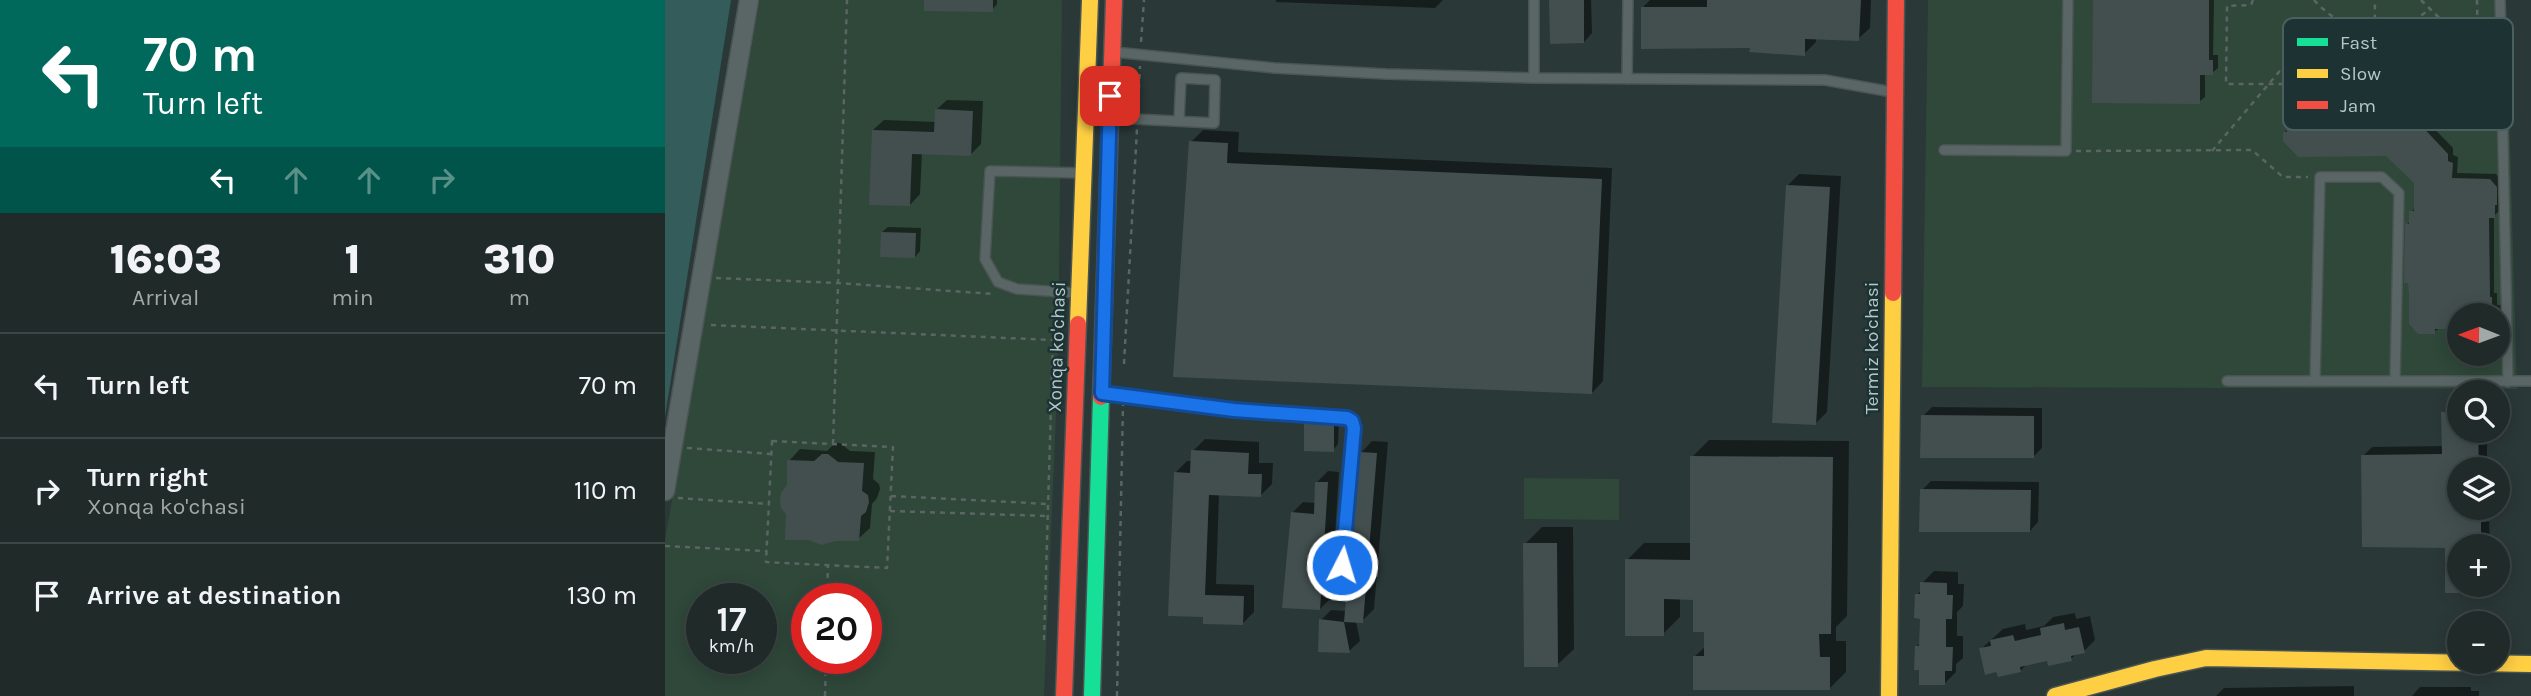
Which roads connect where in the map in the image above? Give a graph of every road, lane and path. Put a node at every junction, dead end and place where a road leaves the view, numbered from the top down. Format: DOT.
graph roads {
  1 [pos="750,0"];
  2 [pos="847,0"];
  3 [pos="1090,0"];
  4 [pos="1114,0"];
  5 [pos="1144,0"];
  6 [pos="1534,0"];
  7 [pos="1628,0"];
  8 [pos="1896,0"];
  9 [pos="2068,0"];
  10 [pos="2253,0"];
  11 [pos="2314,0"];
  12 [pos="2375,0"];
  13 [pos="2421,0"];
  14 [pos="2477,0"];
  15 [pos="2500,0"];
  16 [pos="2430,9"];
  17 [pos="2328,14"];
  18 [pos="2325,18"];
  19 [pos="2334,18"];
  20 [pos="2375,18"];
  21 [pos="2417,18"];
  22 [pos="2439,18"];
  23 [pos="2477,18"];
  24 [pos="2500,18"];
  25 [pos="1112,52"];
  26 [pos="1141,55"];
  27 [pos="2283,67"];
  28 [pos="1534,78"];
  29 [pos="1627,79"];
  30 [pos="2269,84"];
  31 [pos="2283,84"];
  32 [pos="1894,92"];
  33 [pos="1138,117"];
  34 [pos="1179,120"];
  35 [pos="1109,124"];
  36 [pos="1086,128"];
  37 [pos="2503,130"];
  38 [pos="1944,150"];
  39 [pos="2212,150"];
  40 [pos="2066,151"];
  41 [pos="1084,173"];
  42 [pos="2320,177"];
  43 [pos="701,277"];
  44 [pos="838,283"];
  45 [pos="1079,293"];
  46 [pos="1003,295"];
  47 [pos="694,324"];
  48 [pos="836,330"];
  49 [pos="1053,340"];
  50 [pos="2508,380"];
  51 [pos="2227,381"];
  52 [pos="2315,381"];
  53 [pos="2395,381"];
  54 [pos="2447,381"];
  55 [pos="2531,381"];
  56 [pos="2510,382"];
  57 [pos="1102,393"];
  58 [pos="1123,394"];
  59 [pos="833,444"];
  60 [pos="672,446"];
  61 [pos="771,454"];
  62 [pos="671,495"];
  63 [pos="891,496"];
  64 [pos="769,504"];
  65 [pos="1048,504"];
  66 [pos="890,510"];
  67 [pos="1048,516"];
  68 [pos="665,546"];
  69 [pos="767,551"];
  70 [pos="828,565"];
  71 [pos="827,583"];
  72 [pos="1340,593"];
  73 [pos="2531,664"];
  74 [pos="1093,668"];
  75 [pos="1065,670"];
  76 [pos="826,674"];
  77 [pos="825,696"];
  78 [pos="1064,696"];
  79 [pos="1092,696"];
  80 [pos="1117,696"];
  81 [pos="1889,696"];
  82 [pos="2055,696"];
  1 -- 43 [label="street"];
  2 -- 44 [label="path"];
  3 -- 36 [label="main road, Xonqa ko'chasi"];
  4 -- 25 [label="main road"];
  5 -- 26 [label="path"];
  6 -- 28 [label="lane"];
  7 -- 29 [label="lane"];
  8 -- 32 [label="main road, Termiz ko'chasi"];
  9 -- 40 [label="lane"];
  10 -- 30 [label="path"];
  11 -- 17 [label="path"];
  12 -- 20 [label="path"];
  13 -- 16 [label="path"];
  14 -- 23 [label="path"];
  15 -- 24 [label="lane"];
  16 -- 21 [label="path"];
  16 -- 22 [label="path"];
  17 -- 18 [label="path"];
  17 -- 19 [label="path"];
  25 -- 26 [label="lane"];
  25 -- 35 [label="main road"];
  26 -- 28 [label="lane"];
  26 -- 33 [label="path"];
  27 -- 30 [label="path"];
  28 -- 29 [label="lane"];
  29 -- 32 [label="lane"];
  30 -- 31 [label="path"];
  30 -- 39 [label="path"];
  32 -- 81 [label="main road, Termiz ko'chasi"];
  33 -- 34 [label="lane"];
  33 -- 35 [label="lane"];
  33 -- 58 [label="path"];
  34 -- 34 [label="lane"];
  35 -- 36 [label="main road"];
  35 -- 57 [label="main road"];
  36 -- 41 [label="main road, Xonqa ko'chasi"];
  37 -- 50 [label="lane"];
  38 -- 40 [label="lane"];
  39 -- 40 [label="path"];
  39 -- 42 [label="path"];
  41 -- 45 [label="main road, Xonqa ko'chasi"];
  41 -- 45 [label="lane"];
  42 -- 52 [label="lane"];
  42 -- 53 [label="lane"];
  43 -- 44 [label="path"];
  43 -- 47 [label="street"];
  44 -- 46 [label="path"];
  44 -- 48 [label="path"];
  45 -- 75 [label="main road, Xonqa ko'chasi"];
  47 -- 48 [label="path"];
  47 -- 60 [label="street"];
  48 -- 49 [label="path"];
  48 -- 59 [label="path"];
  51 -- 52 [label="lane"];
  52 -- 53 [label="lane"];
  53 -- 54 [label="lane"];
  55 -- 56 [label="lane"];
  57 -- 58 [label="lane"];
  57 -- 74 [label="main road"];
  58 -- 72 [label="lane"];
  58 -- 80 [label="path"];
  59 -- 61 [label="path"];
  59 -- 63 [label="path"];
  60 -- 61 [label="path"];
  60 -- 62 [label="street"];
  61 -- 64 [label="path"];
  62 -- 64 [label="path"];
  63 -- 65 [label="path"];
  63 -- 66 [label="path"];
  64 -- 69 [label="path"];
  66 -- 67 [label="path"];
  66 -- 70 [label="path"];
  68 -- 69 [label="path"];
  69 -- 70 [label="path"];
  70 -- 71 [label="path"];
  73 -- 82 [label="main road"];
  74 -- 75 [label="main road"];
  74 -- 79 [label="main road"];
  75 -- 78 [label="main road, Xonqa ko'chasi"];
  76 -- 77 [label="path"];
}
